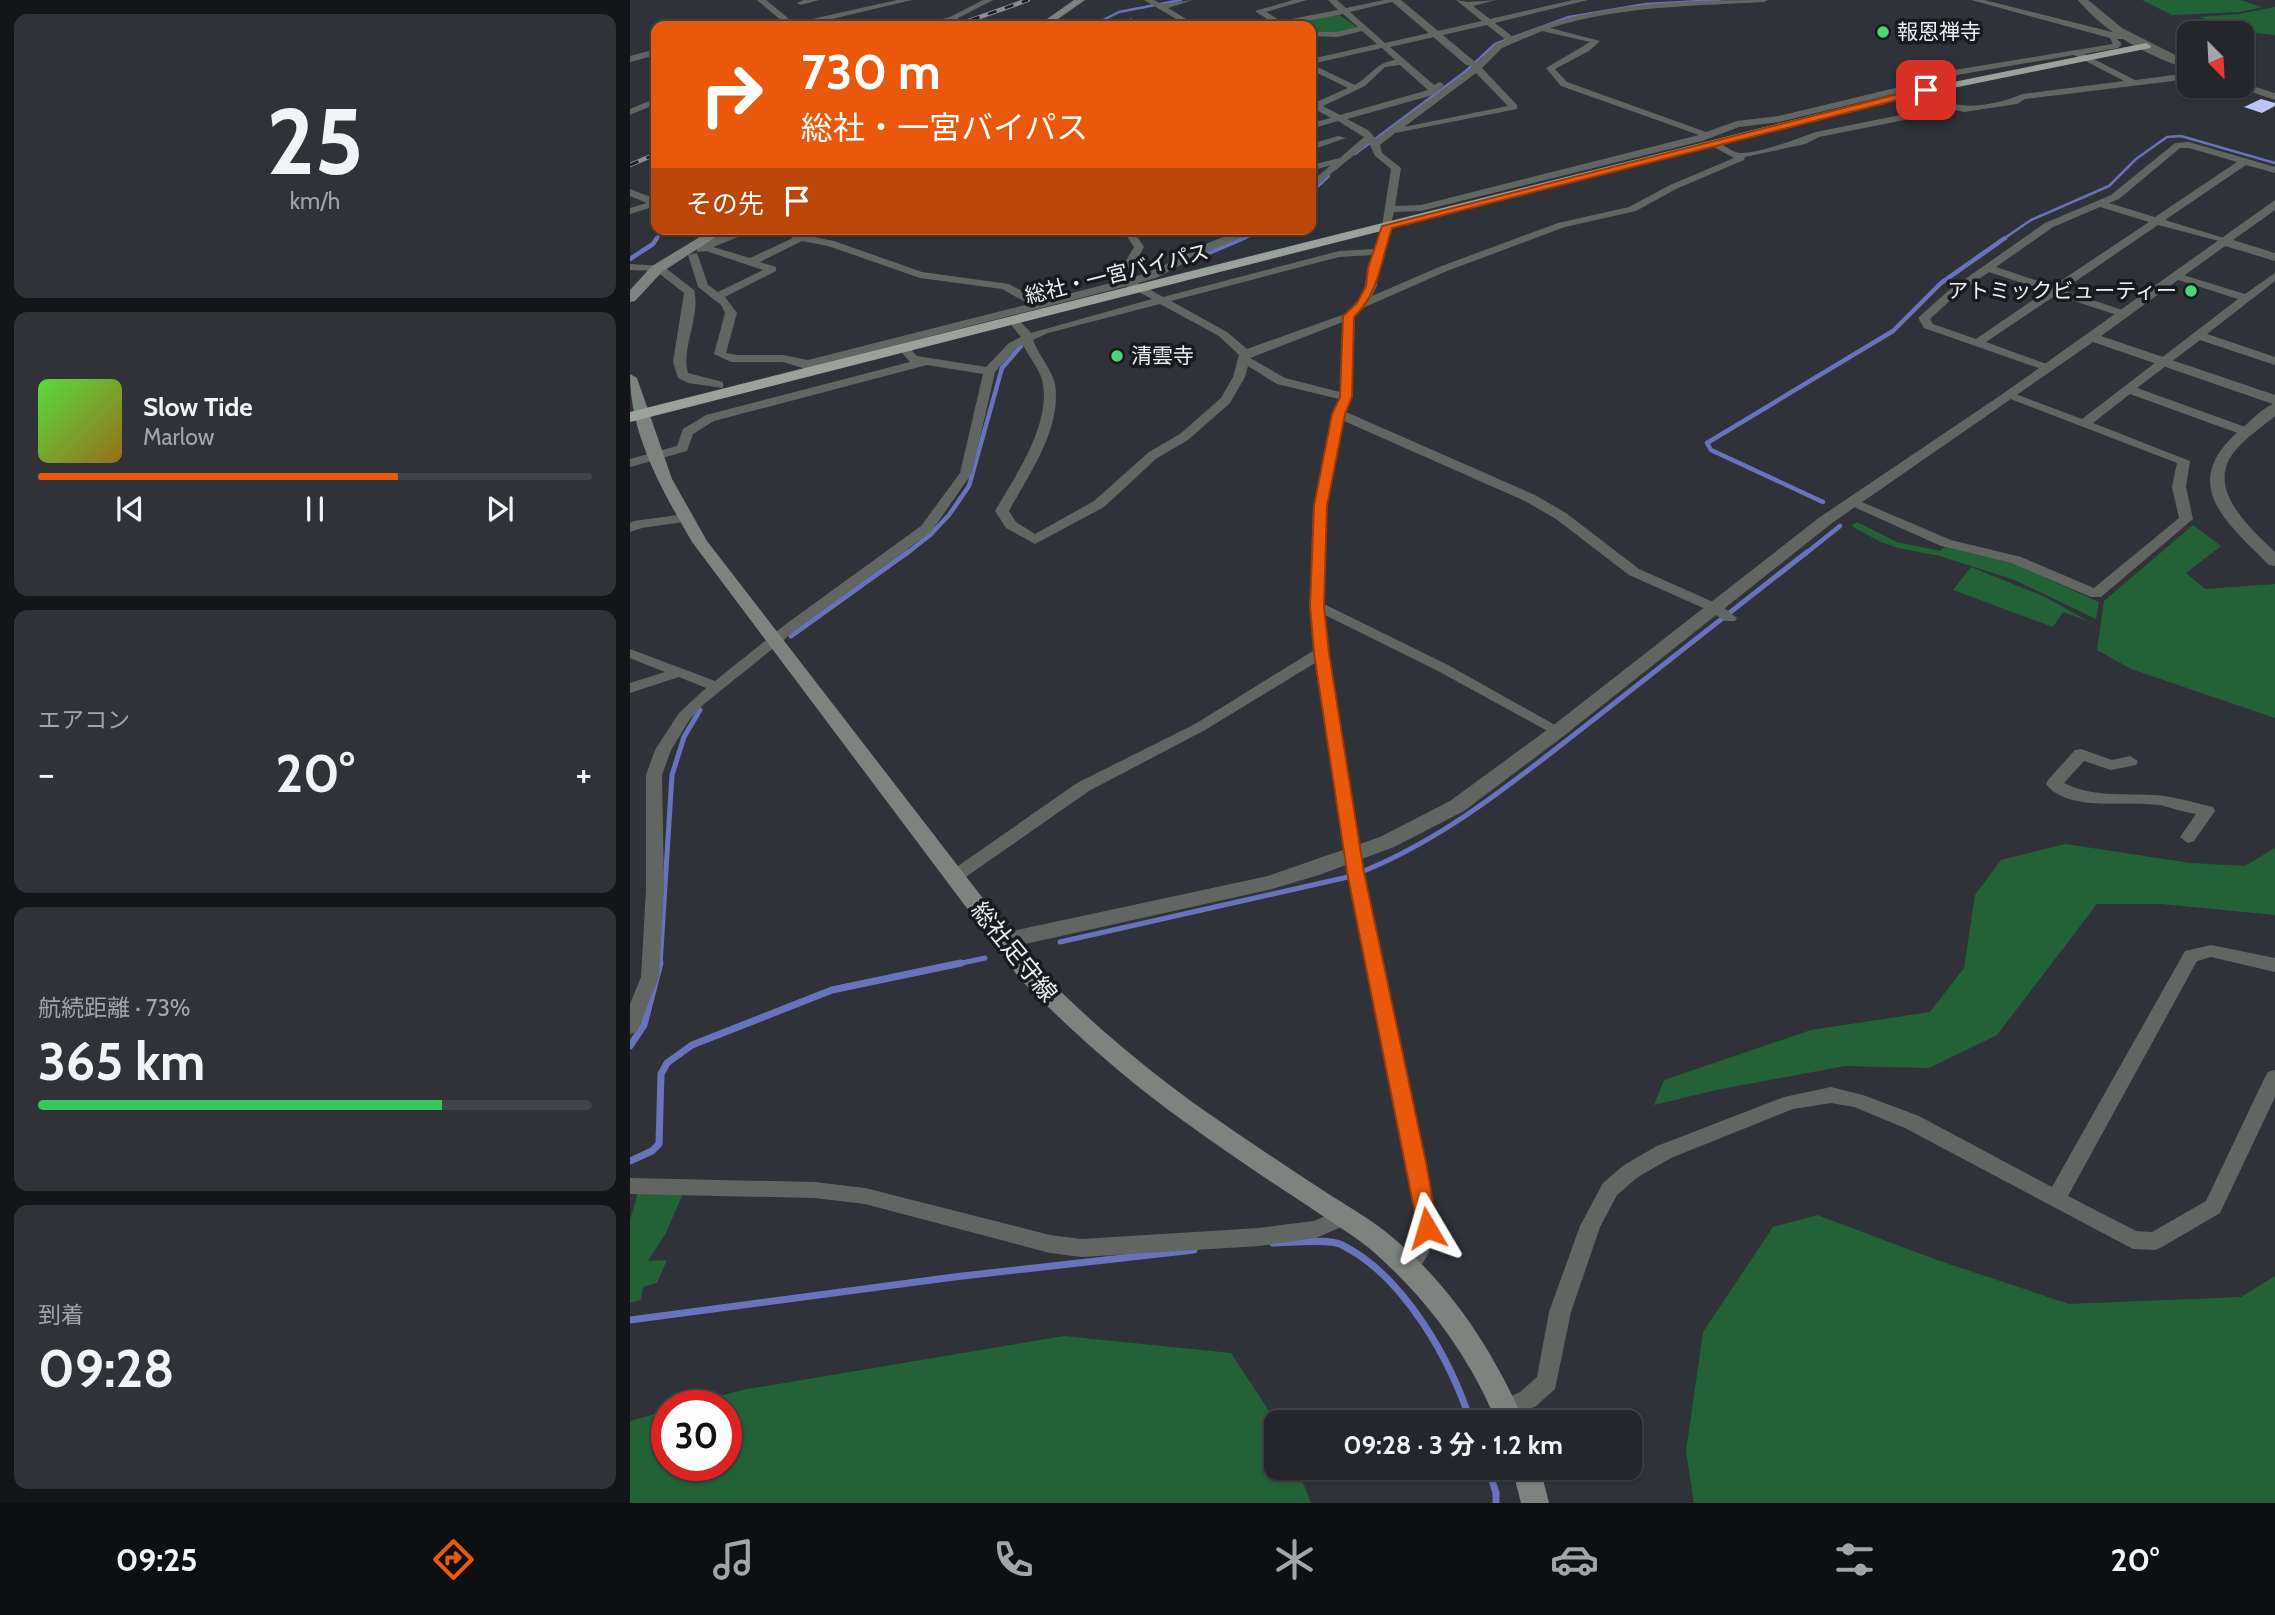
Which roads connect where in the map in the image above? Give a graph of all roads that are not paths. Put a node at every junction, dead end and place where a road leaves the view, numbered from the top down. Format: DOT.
graph roads {
  1 [pos="761,0"];
  2 [pos="815,0"];
  3 [pos="908,0"];
  4 [pos="989,0"];
  5 [pos="1080,0"];
  6 [pos="1148,0"];
  7 [pos="1189,0"];
  8 [pos="1303,0"];
  9 [pos="1332,0"];
  10 [pos="1395,0"];
  11 [pos="1492,0"];
  12 [pos="1584,0"];
  13 [pos="1764,0"];
  14 [pos="1975,0"];
  15 [pos="2083,0"];
  16 [pos="1717,1"];
  17 [pos="849,2"];
  18 [pos="1671,2"];
  19 [pos="801,3"];
  20 [pos="1464,3"];
  21 [pos="1625,5"];
  22 [pos="1161,7"];
  23 [pos="859,11"];
  24 [pos="1345,11"];
  25 [pos="787,21"];
  26 [pos="815,21"];
  27 [pos="955,21"];
  28 [pos="1049,21"];
  29 [pos="1185,21"];
  30 [pos="1271,21"];
  31 [pos="1296,21"];
  32 [pos="1488,22"];
  33 [pos="1541,28"];
  34 [pos="1364,29"];
  35 [pos="1436,33"];
  36 [pos="1316,34"];
  37 [pos="2127,36"];
  38 [pos="2115,38"];
  39 [pos="1510,39"];
  40 [pos="1383,46"];
  41 [pos="2146,46"];
  42 [pos="651,53"];
  43 [pos="2081,55"];
  44 [pos="630,59"];
  45 [pos="2177,60"];
  46 [pos="1402,62"];
  47 [pos="1316,63"];
  48 [pos="1475,65"];
  49 [pos="1316,67"];
  50 [pos="2177,77"];
  51 [pos="2132,82"];
  52 [pos="1355,88"];
  53 [pos="1434,90"];
  54 [pos="2254,91"];
  55 [pos="2275,97"];
  56 [pos="651,103"];
  57 [pos="1316,103"];
  58 [pos="1316,106"];
  59 [pos="630,111"];
  60 [pos="1339,118"];
  61 [pos="1316,124"];
  62 [pos="1391,132"];
  63 [pos="1341,138"];
  64 [pos="1714,139"];
  65 [pos="1373,141"];
  66 [pos="1316,146"];
  67 [pos="1738,156"];
  68 [pos="1342,159"];
  69 [pos="2245,161"];
  70 [pos="1316,167"];
  71 [pos="2275,170"];
  72 [pos="1316,179"];
  73 [pos="630,192"];
  74 [pos="651,201"];
  75 [pos="2100,204"];
  76 [pos="2275,204"];
  77 [pos="651,205"];
  78 [pos="1389,209"];
  79 [pos="630,211"];
  80 [pos="2156,222"];
  81 [pos="1387,226"];
  82 [pos="713,235"];
  83 [pos="730,235"];
  84 [pos="794,235"];
  85 [pos="1131,235"];
  86 [pos="1242,235"];
  87 [pos="801,238"];
  88 [pos="2223,242"];
  89 [pos="699,245"];
  90 [pos="1378,252"];
  91 [pos="2275,257"];
  92 [pos="751,262"];
  93 [pos="630,267"];
  94 [pos="659,268"];
  95 [pos="1988,268"];
  96 [pos="2176,276"];
  97 [pos="2275,276"];
  98 [pos="1126,281"];
  99 [pos="1140,288"];
  100 [pos="2259,288"];
  101 [pos="2055,290"];
  102 [pos="2275,293"];
  103 [pos="719,296"];
  104 [pos="630,298"];
  105 [pos="2246,298"];
  106 [pos="1164,301"];
  107 [pos="1361,305"];
  108 [pos="1042,308"];
  109 [pos="2124,314"];
  110 [pos="1349,316"];
  111 [pos="1013,320"];
  112 [pos="2198,335"];
  113 [pos="2091,337"];
  114 [pos="1027,338"];
  115 [pos="1977,343"];
  116 [pos="903,347"];
  117 [pos="1244,356"];
  118 [pos="2273,358"];
  119 [pos="927,361"];
  120 [pos="2164,362"];
  121 [pos="812,366"];
  122 [pos="2048,368"];
  123 [pos="989,371"];
  124 [pos="630,379"];
  125 [pos="719,385"];
  126 [pos="2128,389"];
  127 [pos="2009,396"];
  128 [pos="1346,397"];
  129 [pos="2275,400"];
  130 [pos="2275,408"];
  131 [pos="1339,414"];
  132 [pos="635,415"];
  133 [pos="2085,423"];
  134 [pos="2247,432"];
  135 [pos="655,456"];
  136 [pos="630,463"];
  137 [pos="1852,503"];
  138 [pos="685,518"];
  139 [pos="630,528"];
  140 [pos="2275,561"];
  141 [pos="1317,606"];
  142 [pos="1723,613"];
  143 [pos="776,639"];
  144 [pos="630,653"];
  145 [pos="1321,653"];
  146 [pos="677,673"];
  147 [pos="717,687"];
  148 [pos="630,688"];
  149 [pos="1558,731"];
  150 [pos="2130,761"];
  151 [pos="2188,837"];
  152 [pos="1355,869"];
  153 [pos="954,877"];
  154 [pos="1003,941"];
  155 [pos="2275,965"];
  156 [pos="630,1027"];
  157 [pos="2275,1077"];
  158 [pos="630,1185"];
  159 [pos="2056,1199"];
  160 [pos="1343,1217"];
  161 [pos="1406,1265"];
  162 [pos="1505,1410"];
  163 [pos="1515,1410"];
  164 [pos="1529,1480"];
  165 [pos="1535,1503"];
  1 -- 25 [label="street"];
  2 -- 19 [label="street"];
  3 -- 23 [label="street"];
  4 -- 27 [label="street"];
  5 -- 28 [label="main road"];
  6 -- 22 [label="street"];
  7 -- 22 [label="street"];
  8 -- 30 [label="street"];
  9 -- 24 [label="street"];
  10 -- 24 [label="street"];
  10 -- 35 [label="street"];
  11 -- 20 [label="street"];
  12 -- 32 [label="street"];
  13 -- 16 [label="street"];
  14 -- 38 [label="street"];
  15 -- 37 [label="street"];
  16 -- 18 [label="street"];
  17 -- 23 [label="street"];
  18 -- 21 [label="street"];
  20 -- 32 [label="street"];
  21 -- 33 [label="street"];
  22 -- 29 [label="street"];
  23 -- 26 [label="street"];
  24 -- 31 [label="street"];
  24 -- 34 [label="street"];
  32 -- 35 [label="street"];
  32 -- 39 [label="street"];
  33 -- 39 [label="street"];
  33 -- 64 [label="street"];
  34 -- 36 [label="street"];
  34 -- 40 [label="street"];
  35 -- 40 [label="street"];
  35 -- 48 [label="street"];
  37 -- 38 [label="street"];
  37 -- 41 [label="street"];
  38 -- 43 [label="street"];
  39 -- 48 [label="street"];
  40 -- 46 [label="street"];
  40 -- 47 [label="street"];
  41 -- 43 [label="highway, 総社・一宮バイパス"];
  41 -- 45 [label="street"];
  42 -- 44 [label="street"];
  43 -- 51 [label="street"];
  43 -- 64 [label="highway, 総社・一宮バイパス"];
  46 -- 52 [label="street"];
  46 -- 53 [label="street"];
  48 -- 53 [label="street"];
  48 -- 62 [label="street"];
  48 -- 62 [label="street"];
  49 -- 52 [label="street"];
  50 -- 51 [label="street"];
  51 -- 67 [label="street"];
  52 -- 57 [label="street"];
  53 -- 60 [label="street"];
  54 -- 55 [label="street"];
  56 -- 59 [label="street"];
  58 -- 60 [label="street"];
  60 -- 61 [label="street"];
  60 -- 65 [label="street"];
  62 -- 65 [label="street"];
  63 -- 66 [label="street"];
  64 -- 67 [label="street"];
  64 -- 78 [label="street"];
  64 -- 81 [label="highway, 総社・一宮バイパス"];
  65 -- 68 [label="street"];
  65 -- 78 [label="street"];
  67 -- 107 [label="street"];
  68 -- 70 [label="street"];
  68 -- 72 [label="street"];
  69 -- 71 [label="street"];
  69 -- 75 [label="street"];
  69 -- 80 [label="street"];
  73 -- 74 [label="street"];
  75 -- 80 [label="street"];
  75 -- 95 [label="street"];
  76 -- 88 [label="street"];
  77 -- 79 [label="street"];
  78 -- 81 [label="street"];
  80 -- 88 [label="street"];
  80 -- 101 [label="street"];
  81 -- 90 [label="street"];
  81 -- 99 [label="highway, 総社・一宮バイパス"];
  82 -- 89 [label="main road"];
  83 -- 89 [label="street"];
  84 -- 87 [label="street"];
  85 -- 98 [label="street"];
  86 -- 98 [label="street"];
  87 -- 92 [label="street"];
  87 -- 108 [label="street"];
  88 -- 91 [label="street"];
  88 -- 96 [label="street"];
  89 -- 92 [label="street"];
  89 -- 94 [label="main road"];
  89 -- 103 [label="street"];
  90 -- 106 [label="street"];
  90 -- 107 [label="street"];
  92 -- 103 [label="street"];
  93 -- 94 [label="street"];
  94 -- 104 [label="main road"];
  94 -- 125 [label="street"];
  95 -- 101 [label="street"];
  95 -- 115 [label="street"];
  96 -- 105 [label="street"];
  96 -- 109 [label="street"];
  97 -- 100 [label="street"];
  98 -- 99 [label="street"];
  98 -- 108 [label="street"];
  99 -- 106 [label="street"];
  99 -- 108 [label="highway, 総社・一宮バイパス"];
  100 -- 102 [label="street"];
  100 -- 105 [label="street"];
  101 -- 109 [label="street"];
  101 -- 115 [label="street"];
  103 -- 121 [label="street"];
  105 -- 112 [label="street"];
  106 -- 114 [label="street"];
  106 -- 117 [label="street"];
  107 -- 110 [label="street"];
  108 -- 111 [label="highway, 総社・一宮バイパス"];
  108 -- 121 [label="street"];
  109 -- 113 [label="street"];
  110 -- 117 [label="street"];
  110 -- 128 [label="street"];
  111 -- 114 [label="street"];
  111 -- 116 [label="highway, 総社・一宮バイパス"];
  112 -- 118 [label="street"];
  112 -- 120 [label="street"];
  113 -- 120 [label="street"];
  113 -- 122 [label="street"];
  114 -- 117 [label="street"];
  114 -- 123 [label="street"];
  115 -- 122 [label="street"];
  116 -- 119 [label="street"];
  116 -- 121 [label="highway, 総社・一宮バイパス"];
  117 -- 128 [label="street"];
  119 -- 123 [label="street"];
  119 -- 135 [label="street"];
  120 -- 126 [label="street"];
  120 -- 129 [label="street"];
  121 -- 132 [label="highway, 総社・一宮バイパス"];
  122 -- 127 [label="street"];
  123 -- 143 [label="street"];
  124 -- 132 [label="main road, 総社足守線"];
  126 -- 133 [label="street"];
  126 -- 134 [label="street"];
  127 -- 133 [label="street"];
  127 -- 137 [label="street"];
  128 -- 131 [label="street"];
  130 -- 134 [label="street"];
  131 -- 141 [label="street"];
  131 -- 142 [label="street"];
  132 -- 135 [label="main road, 総社足守線"];
  133 -- 137 [label="street"];
  134 -- 140 [label="street"];
  135 -- 136 [label="street"];
  135 -- 138 [label="main road, 総社足守線"];
  137 -- 142 [label="street"];
  138 -- 139 [label="street"];
  138 -- 143 [label="main road, 総社足守線"];
  141 -- 145 [label="street"];
  141 -- 149 [label="street"];
  142 -- 149 [label="street"];
  143 -- 147 [label="street"];
  143 -- 153 [label="main road, 総社足守線"];
  144 -- 146 [label="street"];
  145 -- 152 [label="street"];
  145 -- 153 [label="street"];
  146 -- 147 [label="street"];
  146 -- 148 [label="street"];
  147 -- 156 [label="street"];
  149 -- 152 [label="street"];
  150 -- 151 [label="street"];
  152 -- 154 [label="street"];
  152 -- 161 [label="street"];
  153 -- 154 [label="main road, 総社足守線"];
  154 -- 160 [label="main road, 総社足守線"];
  155 -- 159 [label="street"];
  157 -- 159 [label="street"];
  158 -- 160 [label="street"];
  159 -- 163 [label="street"];
  160 -- 161 [label="main road, 総社足守線"];
  161 -- 162 [label="main road, 総社足守線"];
  164 -- 165 [label="main road"];
}
